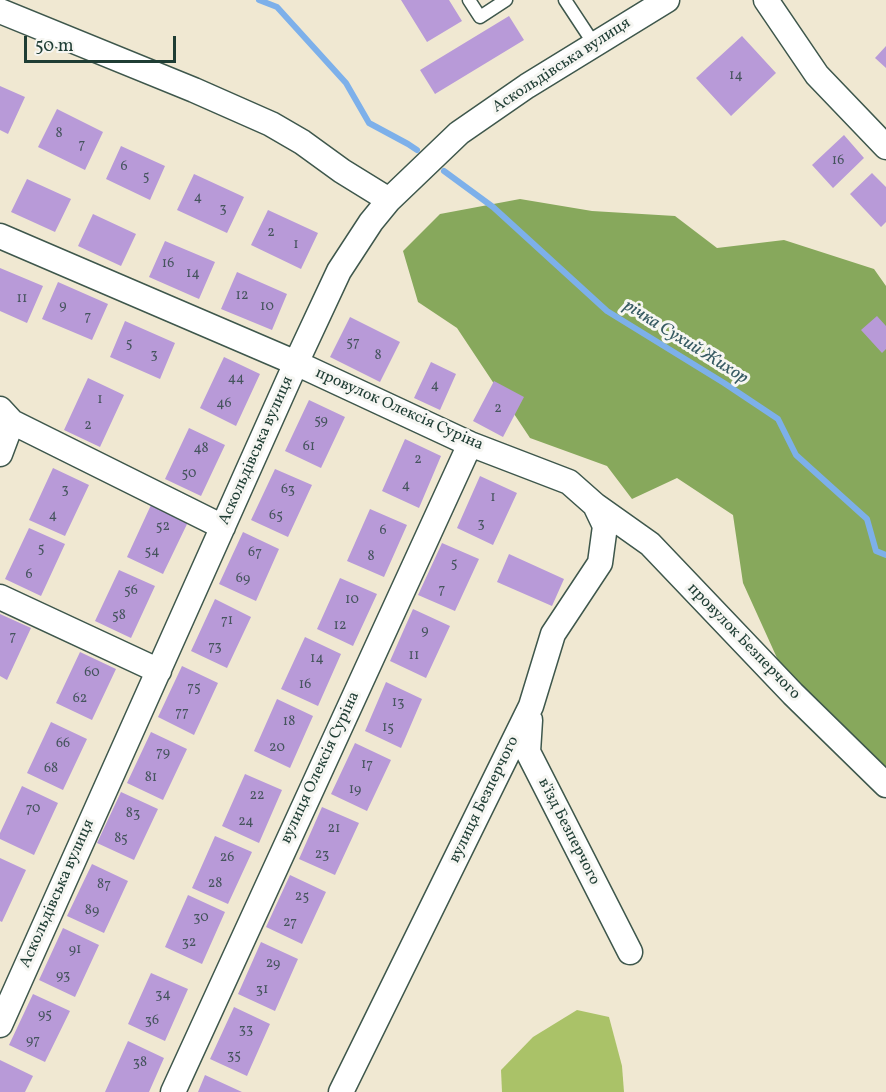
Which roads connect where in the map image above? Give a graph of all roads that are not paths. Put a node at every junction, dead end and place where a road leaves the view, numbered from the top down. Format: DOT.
graph roads {
  1 [pos="469,0"];
  2 [pos="506,0"];
  3 [pos="565,0"];
  4 [pos="667,0"];
  5 [pos="766,0"];
  6 [pos="0,11"];
  7 [pos="594,44"];
  8 [pos="886,147"];
  9 [pos="389,200"];
  10 [pos="0,236"];
  11 [pos="296,363"];
  12 [pos="6,416"];
  13 [pos="470,444"];
  14 [pos="0,454"];
  15 [pos="595,505"];
  16 [pos="223,527"];
  17 [pos="0,597"];
  18 [pos="159,671"];
  19 [pos="531,706"];
  20 [pos="886,785"];
  21 [pos="630,952"];
  22 [pos="0,1025"];
  23 [pos="173,1092"];
  24 [pos="341,1092"];
  1 -- 2 [label="lane"];
  3 -- 7 [label="lane"];
  4 -- 7 [label="street, Аскольдівська вулиця"];
  5 -- 8 [label="street"];
  6 -- 9 [label="street"];
  7 -- 9 [label="street, Аскольдівська вулиця"];
  9 -- 11 [label="street, Аскольдівська вулиця"];
  10 -- 11 [label="street, провулок Олексія Суріна"];
  11 -- 13 [label="street, провулок Олексія Суріна"];
  11 -- 16 [label="street, Аскольдівська вулиця"];
  12 -- 14 [label="street"];
  12 -- 16 [label="street"];
  13 -- 15 [label="street, провулок Олексія Суріна"];
  13 -- 23 [label="street, вулиця Олексія Суріна"];
  15 -- 19 [label="street, вулиця Безперчого"];
  15 -- 20 [label="street, провулок Безперчого"];
  16 -- 18 [label="street, Аскольдівська вулиця"];
  17 -- 18 [label="street"];
  18 -- 22 [label="street, Аскольдівська вулиця"];
  19 -- 21 [label="street, в'їзд Безперчого"];
  19 -- 24 [label="street, вулиця Безперчого"];
}
